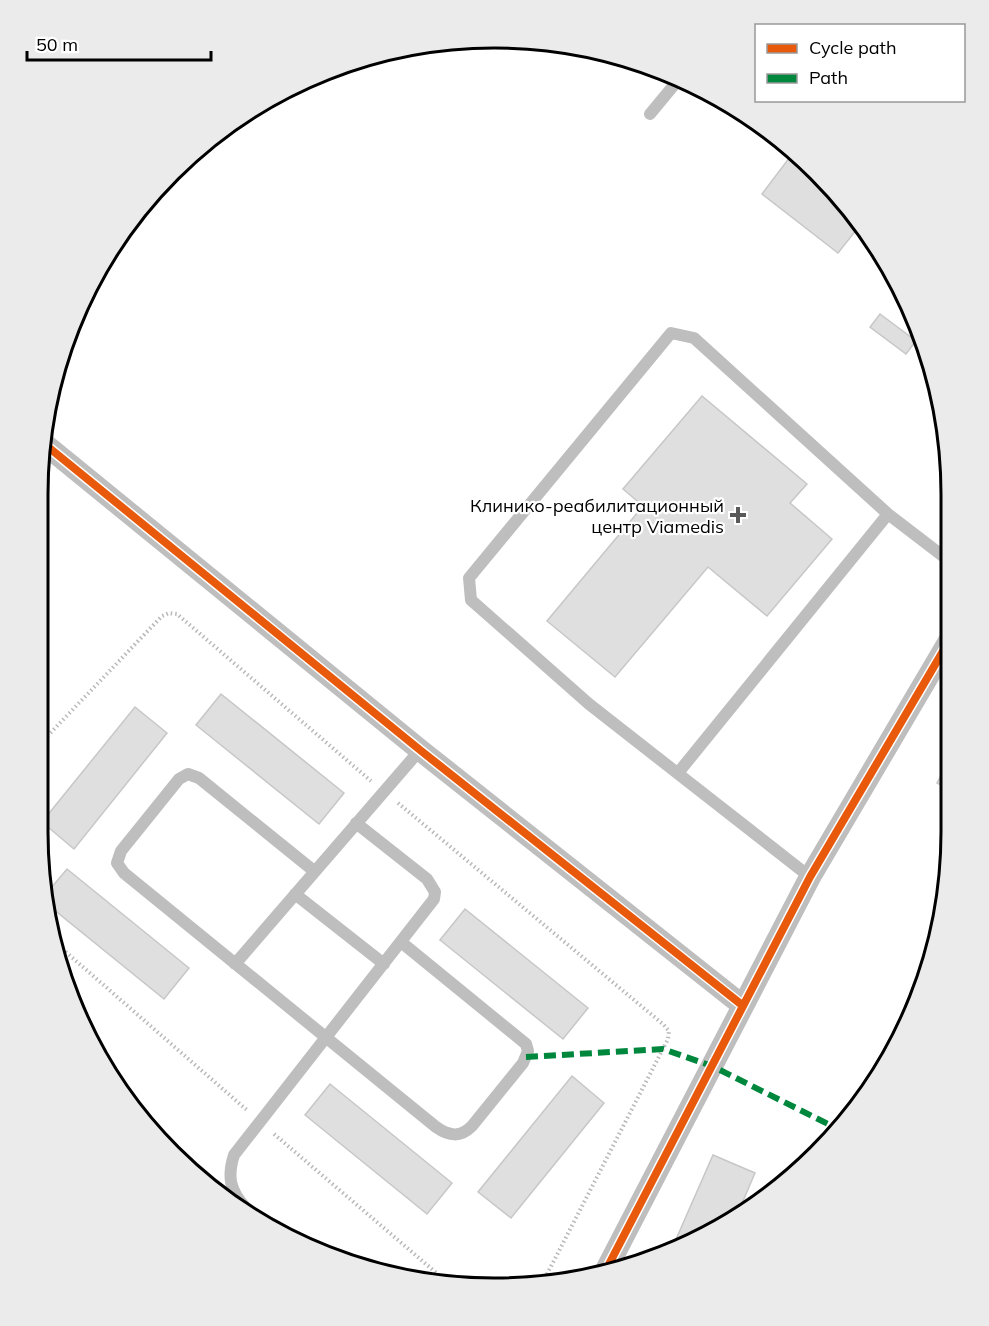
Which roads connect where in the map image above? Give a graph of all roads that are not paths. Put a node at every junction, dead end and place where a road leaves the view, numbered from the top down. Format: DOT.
graph roads {
  1 [pos="673,86"];
  2 [pos="650,114"];
  3 [pos="51,449"];
  4 [pos="888,514"];
  5 [pos="941,555"];
  6 [pos="941,655"];
  7 [pos="420,750"];
  8 [pos="678,773"];
  9 [pos="356,823"];
  10 [pos="314,871"];
  11 [pos="810,877"];
  12 [pos="295,894"];
  13 [pos="400,942"];
  14 [pos="235,964"];
  15 [pos="384,964"];
  16 [pos="742,1005"];
  17 [pos="326,1038"];
  18 [pos="237,1196"];
  19 [pos="611,1263"];
  1 -- 2 [label="lane"];
  3 -- 7 [label="street"];
  4 -- 5 [label="lane"];
  4 -- 8 [label="lane"];
  4 -- 8 [label="lane"];
  6 -- 11 [label="street"];
  7 -- 9 [label="lane"];
  7 -- 16 [label="street"];
  8 -- 11 [label="lane"];
  9 -- 10 [label="lane"];
  9 -- 13 [label="lane"];
  10 -- 12 [label="lane"];
  10 -- 14 [label="lane"];
  11 -- 16 [label="street"];
  12 -- 14 [label="lane"];
  12 -- 15 [label="lane"];
  13 -- 15 [label="lane"];
  13 -- 17 [label="lane"];
  14 -- 17 [label="lane"];
  15 -- 17 [label="lane"];
  16 -- 19 [label="street"];
  17 -- 18 [label="lane"];
}
